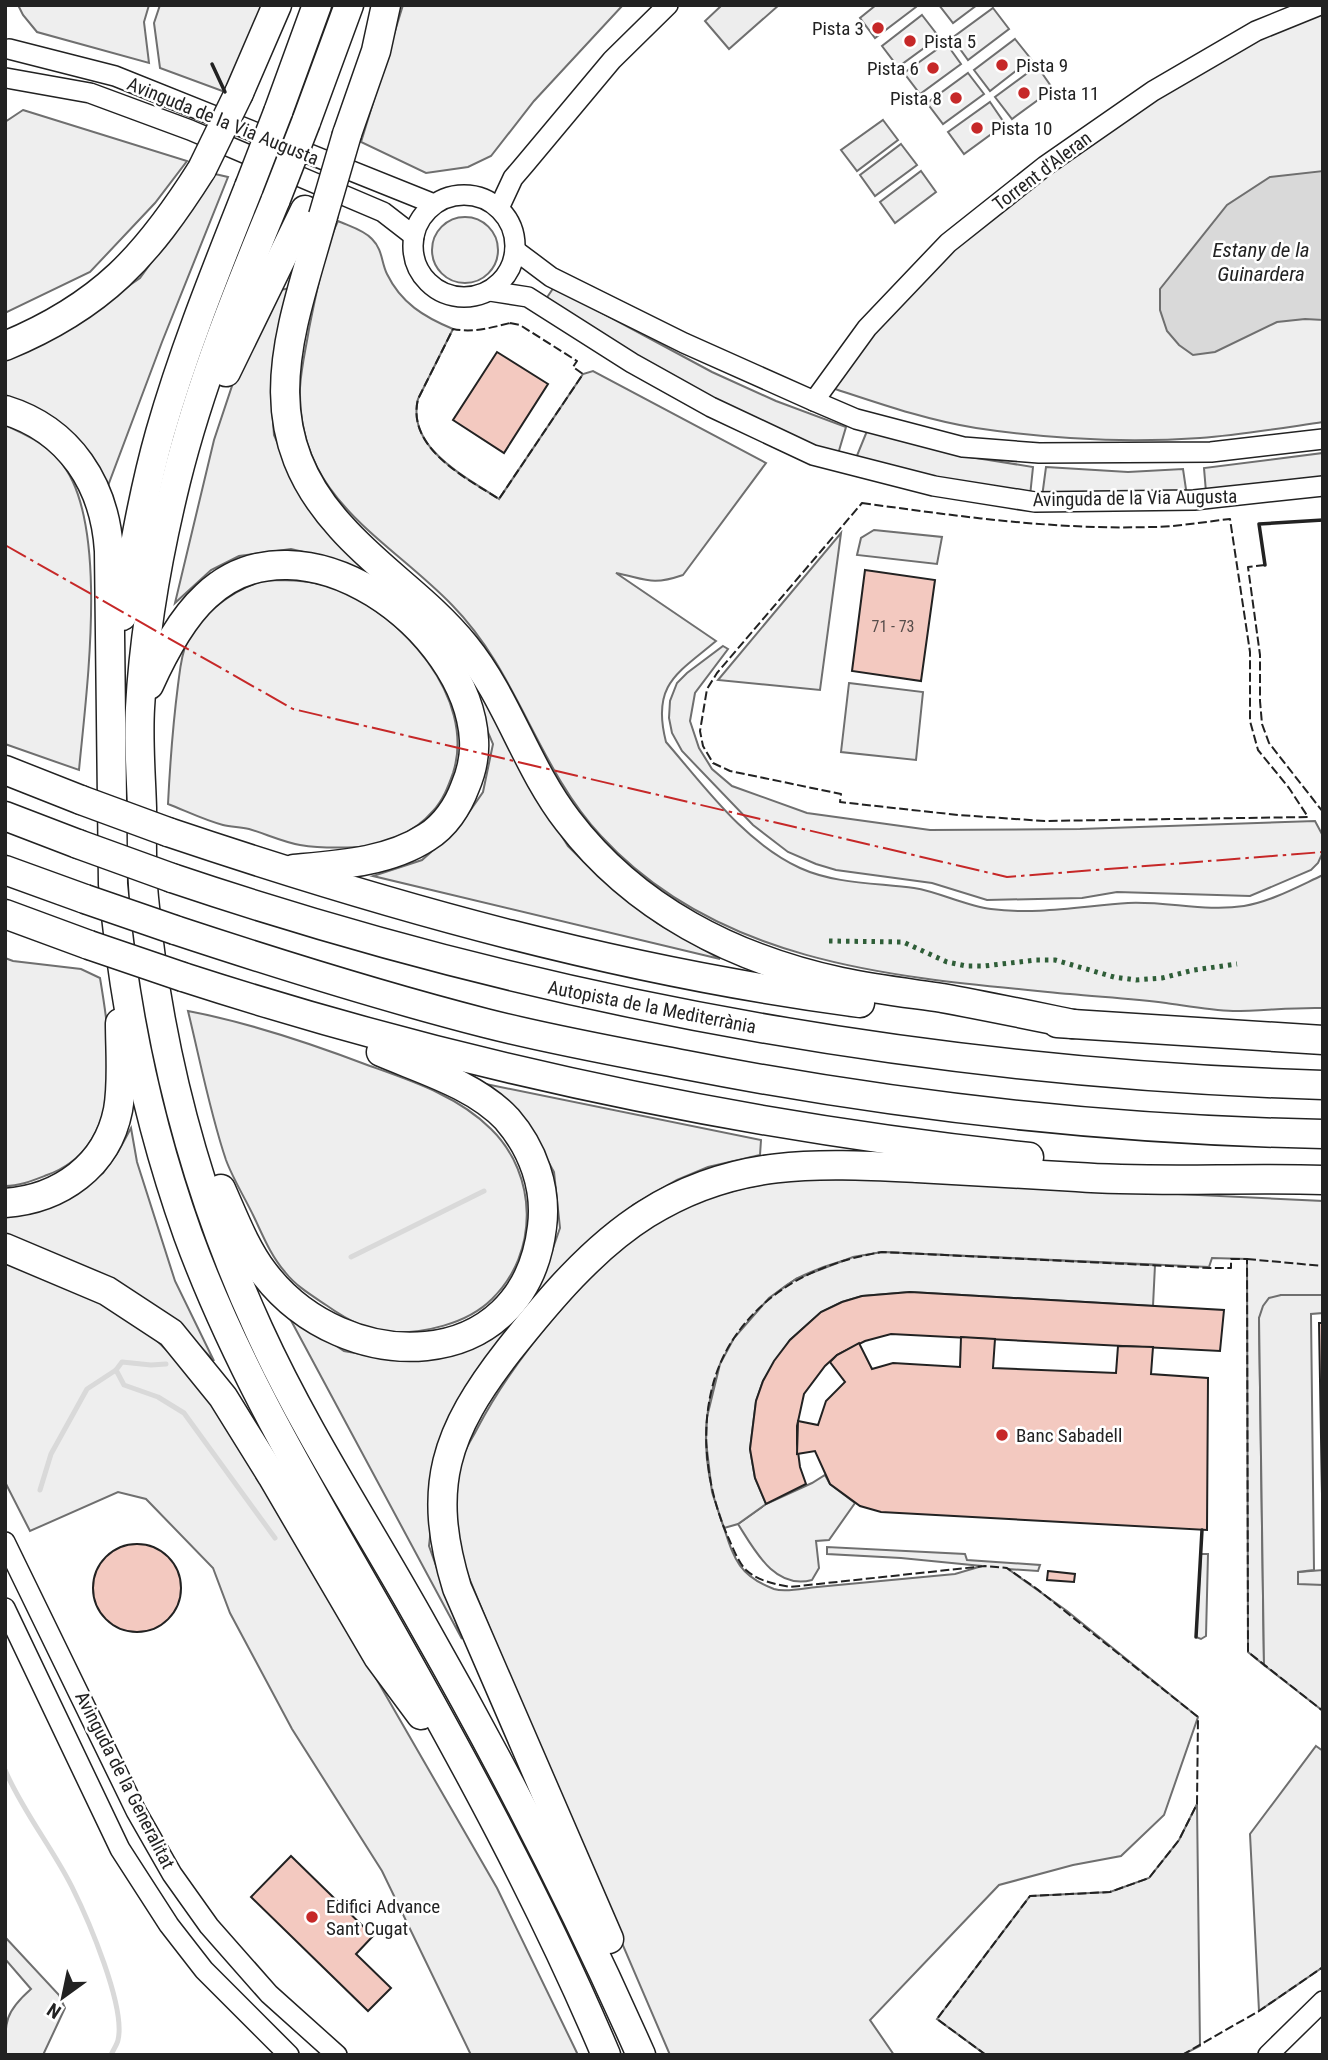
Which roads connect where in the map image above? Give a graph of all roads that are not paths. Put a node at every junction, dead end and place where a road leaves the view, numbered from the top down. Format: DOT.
graph roads {
  1 [pos="277,5"];
  2 [pos="317,5"];
  3 [pos="349,5"];
  4 [pos="384,5"];
  5 [pos="668,5"];
  6 [pos="1320,5"];
  7 [pos="7,44"];
  8 [pos="6,78"];
  9 [pos="513,178"];
  10 [pos="469,195"];
  11 [pos="434,204"];
  12 [pos="499,208"];
  13 [pos="314,213"];
  14 [pos="158,234"];
  15 [pos="414,236"];
  16 [pos="515,250"];
  17 [pos="490,291"];
  18 [pos="5,332"];
  19 [pos="5,346"];
  20 [pos="814,401"];
  21 [pos="5,410"];
  22 [pos="1323,439"];
  23 [pos="176,483"];
  24 [pos="1323,486"];
  25 [pos="111,695"];
  26 [pos="140,707"];
  27 [pos="5,770"];
  28 [pos="5,816"];
  29 [pos="5,870"];
  30 [pos="281,870"];
  31 [pos="5,914"];
  32 [pos="5,929"];
  33 [pos="85,943"];
  34 [pos="121,964"];
  35 [pos="158,1007"];
  36 [pos="304,1016"];
  37 [pos="1073,1024"];
  38 [pos="1323,1040"];
  39 [pos="1323,1084"];
  40 [pos="1323,1134"];
  41 [pos="1290,1179"];
  42 [pos="1323,1180"];
  43 [pos="5,1203"];
  44 [pos="5,1248"];
  45 [pos="5,1542"];
  46 [pos="5,1608"];
  47 [pos="478,1791"];
  48 [pos="1323,2001"];
  49 [pos="289,2055"];
  50 [pos="337,2055"];
  51 [pos="606,2055"];
  52 [pos="641,2055"];
  53 [pos="657,2055"];
  54 [pos="1268,2055"];
  1 -- 14 [label="highway, bridge"];
  2 -- 25 [label="highway, bridge"];
  3 -- 23 [label="highway, bridge"];
  4 -- 13 [label="highway, bridge"];
  5 -- 9 [label="street"];
  6 -- 20 [label="street, Torrent d'Aleran"];
  7 -- 8 [label="street"];
  7 -- 11 [label="street, Avinguda de la Via Augusta"];
  8 -- 15 [label="street, Avinguda de la Via Augusta"];
  9 -- 10 [label="street"];
  9 -- 12 [label="street"];
  10 -- 11 [label="street"];
  10 -- 12 [label="street"];
  11 -- 15 [label="street"];
  12 -- 16 [label="street"];
  13 -- 23 [label="highway"];
  13 -- 37 [label="highway"];
  14 -- 18 [label="highway"];
  14 -- 19 [label="highway"];
  15 -- 17 [label="street"];
  16 -- 17 [label="street"];
  16 -- 20 [label="street"];
  17 -- 24 [label="street, Avinguda de la Via Augusta"];
  20 -- 22 [label="street"];
  21 -- 25 [label="highway"];
  23 -- 26 [label="highway"];
  25 -- 34 [label="highway"];
  26 -- 30 [label="highway"];
  26 -- 35 [label="highway"];
  27 -- 30 [label="highway, bridge"];
  28 -- 39 [label="highway, Autopista de la Mediterrània, bridge"];
  29 -- 40 [label="highway, bridge"];
  30 -- 37 [label="highway"];
  31 -- 33 [label="highway"];
  32 -- 33 [label="highway"];
  33 -- 36 [label="highway, bridge"];
  34 -- 43 [label="highway"];
  34 -- 47 [label="highway"];
  35 -- 36 [label="highway"];
  35 -- 52 [label="highway"];
  36 -- 41 [label="highway"];
  37 -- 38 [label="highway"];
  41 -- 42 [label="highway"];
  41 -- 53 [label="highway"];
  44 -- 47 [label="highway"];
  45 -- 50 [label="street, Avinguda de la Generalitat"];
  46 -- 49 [label="street, Avinguda de la Generalitat"];
  47 -- 51 [label="highway"];
  48 -- 54 [label="street"];
}
